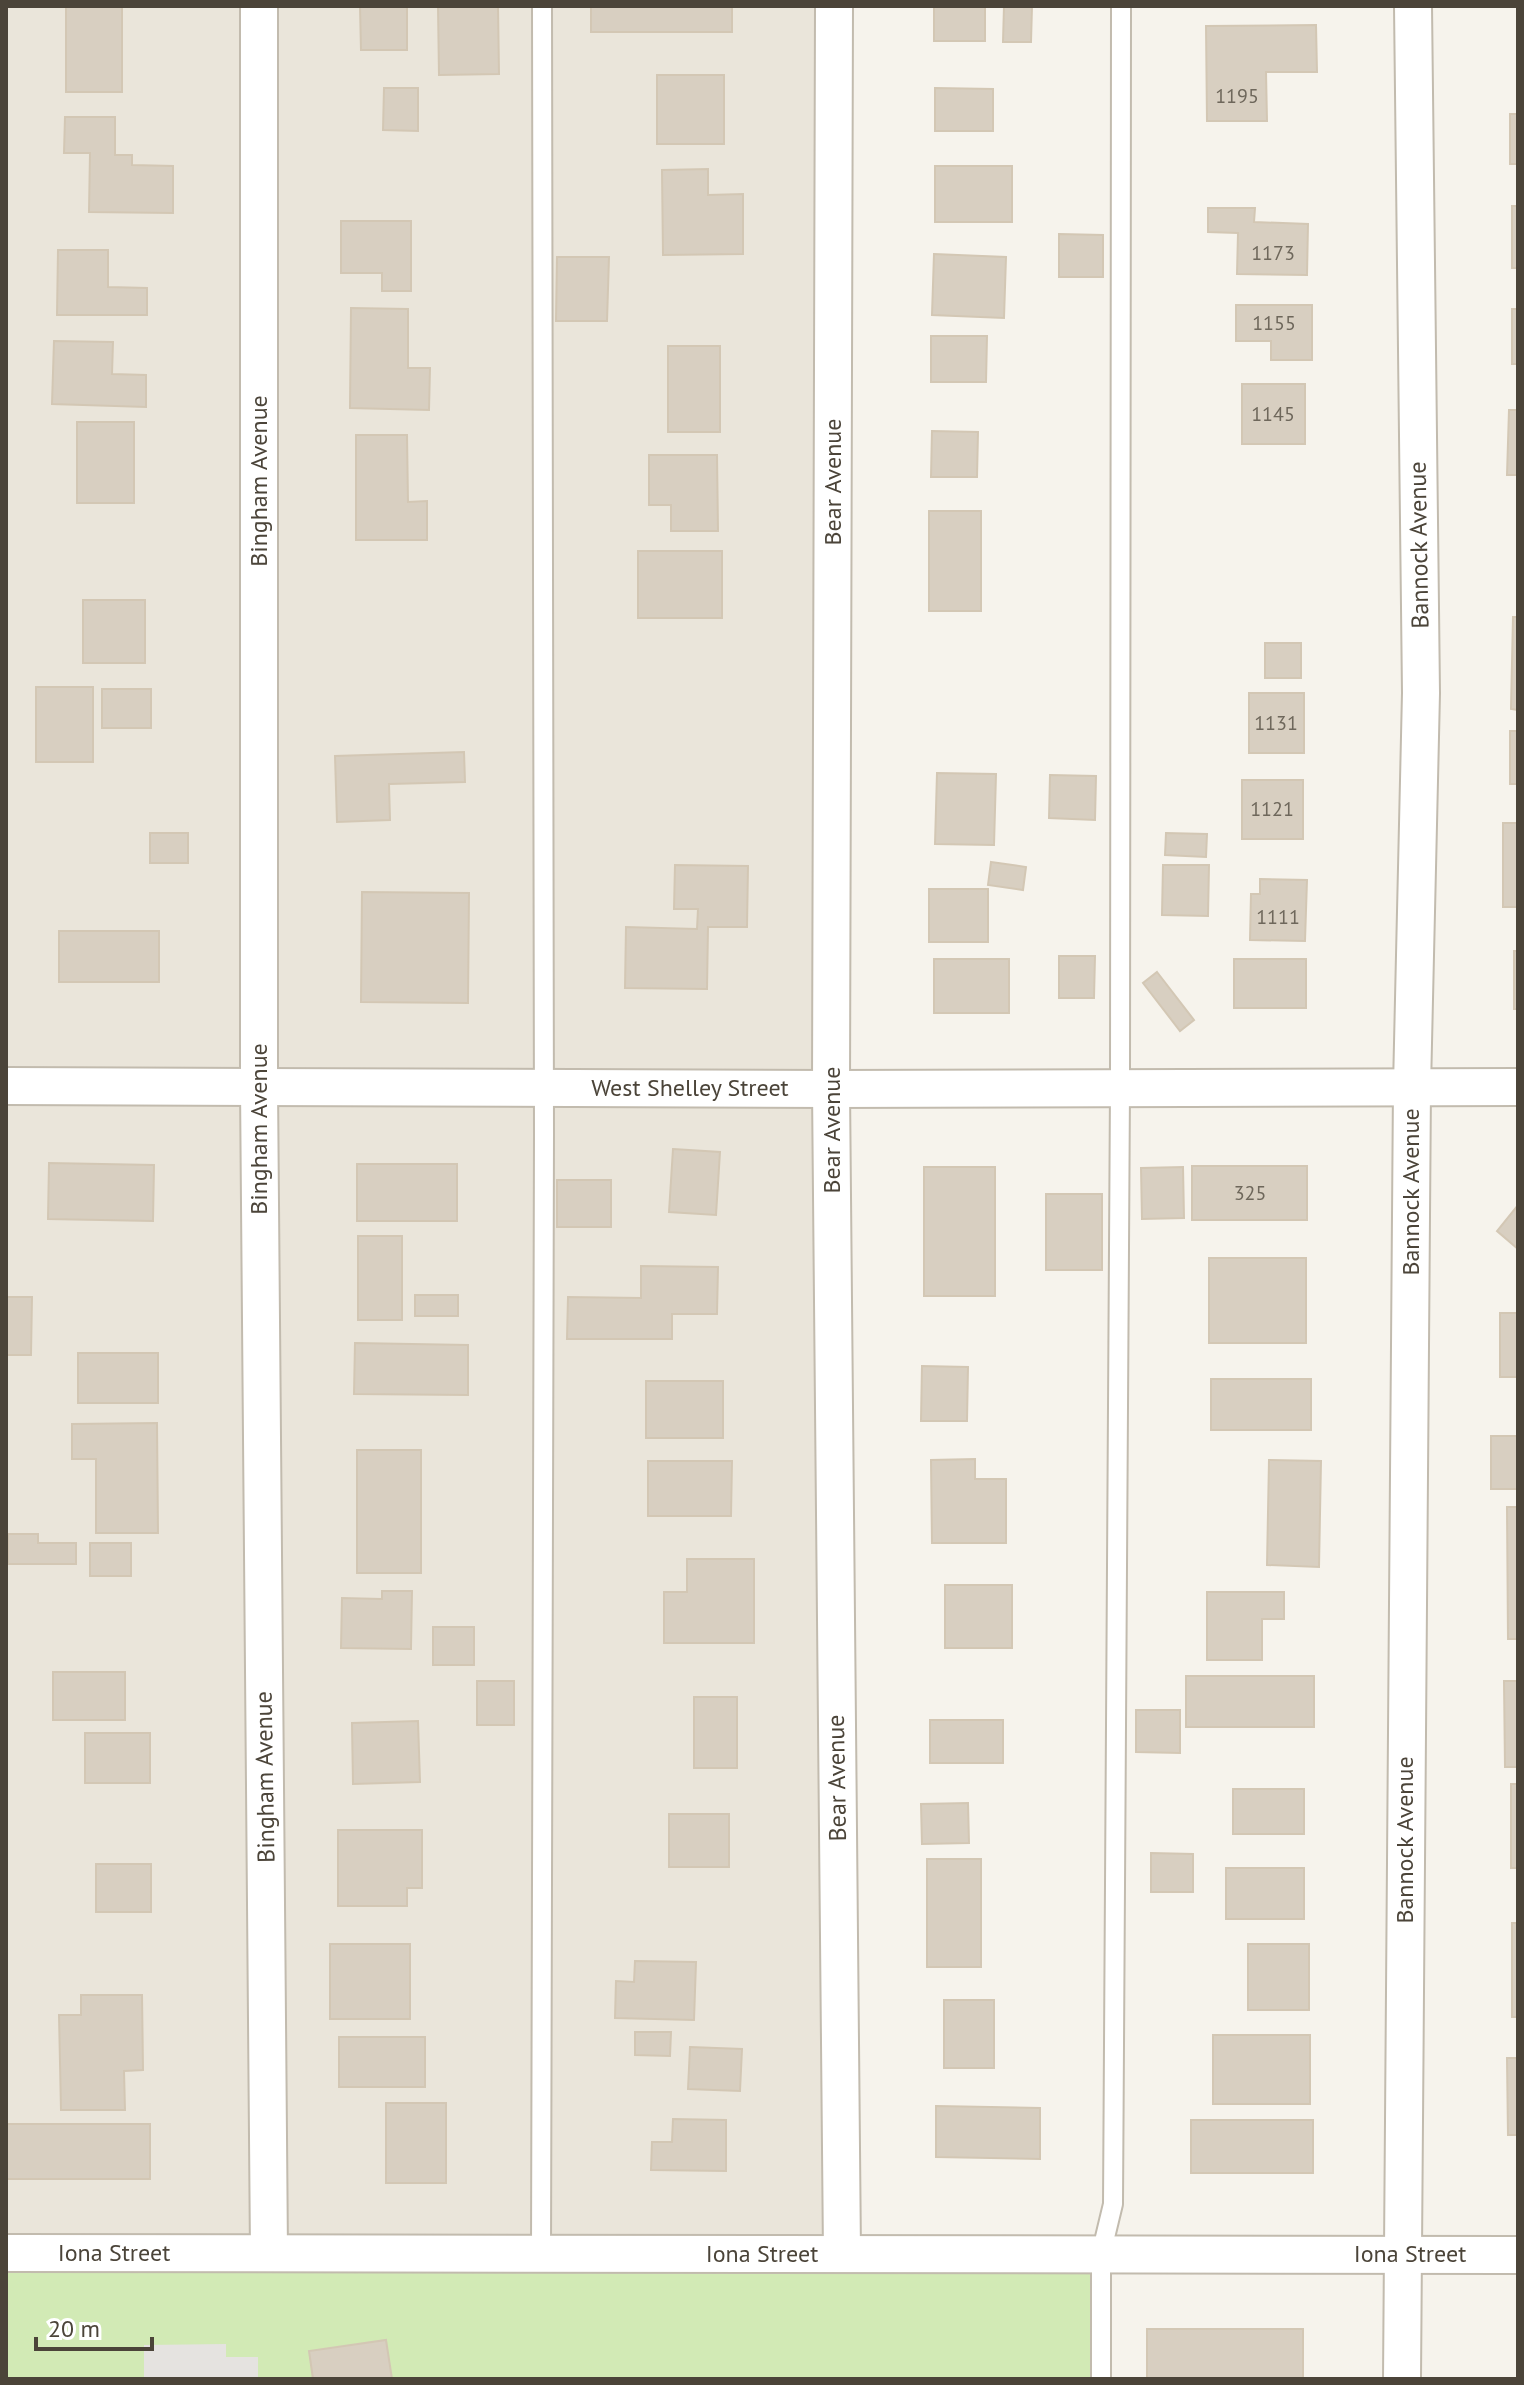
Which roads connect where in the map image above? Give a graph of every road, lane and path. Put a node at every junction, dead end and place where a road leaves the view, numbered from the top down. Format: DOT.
graph roads {
  1 [pos="259,6"];
  2 [pos="542,6"];
  3 [pos="834,6"];
  4 [pos="1121,6"];
  5 [pos="1413,6"];
  6 [pos="6,1086"];
  7 [pos="259,1087"];
  8 [pos="544,1087"];
  9 [pos="1412,1087"];
  10 [pos="1518,1087"];
  11 [pos="1120,1088"];
  12 [pos="831,1089"];
  13 [pos="6,2253"];
  14 [pos="269,2253"];
  15 [pos="541,2253"];
  16 [pos="842,2254"];
  17 [pos="1101,2254"];
  18 [pos="1402,2255"];
  19 [pos="1518,2255"];
  20 [pos="1101,2379"];
  21 [pos="1402,2379"];
  1 -- 7 [label="street, Bingham Avenue"];
  2 -- 8 [label="lane"];
  3 -- 12 [label="street, Bear Avenue"];
  4 -- 11 [label="lane"];
  5 -- 9 [label="street, Bannock Avenue"];
  6 -- 7 [label="street, West Shelley Street"];
  7 -- 8 [label="street, West Shelley Street"];
  7 -- 14 [label="street, Bingham Avenue"];
  8 -- 12 [label="street, West Shelley Street"];
  8 -- 15 [label="lane"];
  9 -- 10 [label="street, West Shelley Street"];
  9 -- 11 [label="street, West Shelley Street"];
  9 -- 18 [label="street, Bannock Avenue"];
  11 -- 12 [label="street, West Shelley Street"];
  11 -- 17 [label="lane"];
  12 -- 16 [label="street, Bear Avenue"];
  13 -- 14 [label="street, Iona Street"];
  14 -- 15 [label="street, Iona Street"];
  15 -- 16 [label="street, Iona Street"];
  16 -- 17 [label="street, Iona Street"];
  17 -- 18 [label="street, Iona Street"];
  17 -- 20 [label="lane"];
  18 -- 19 [label="street, Iona Street"];
  18 -- 21 [label="street, Bannock Avenue"];
}
